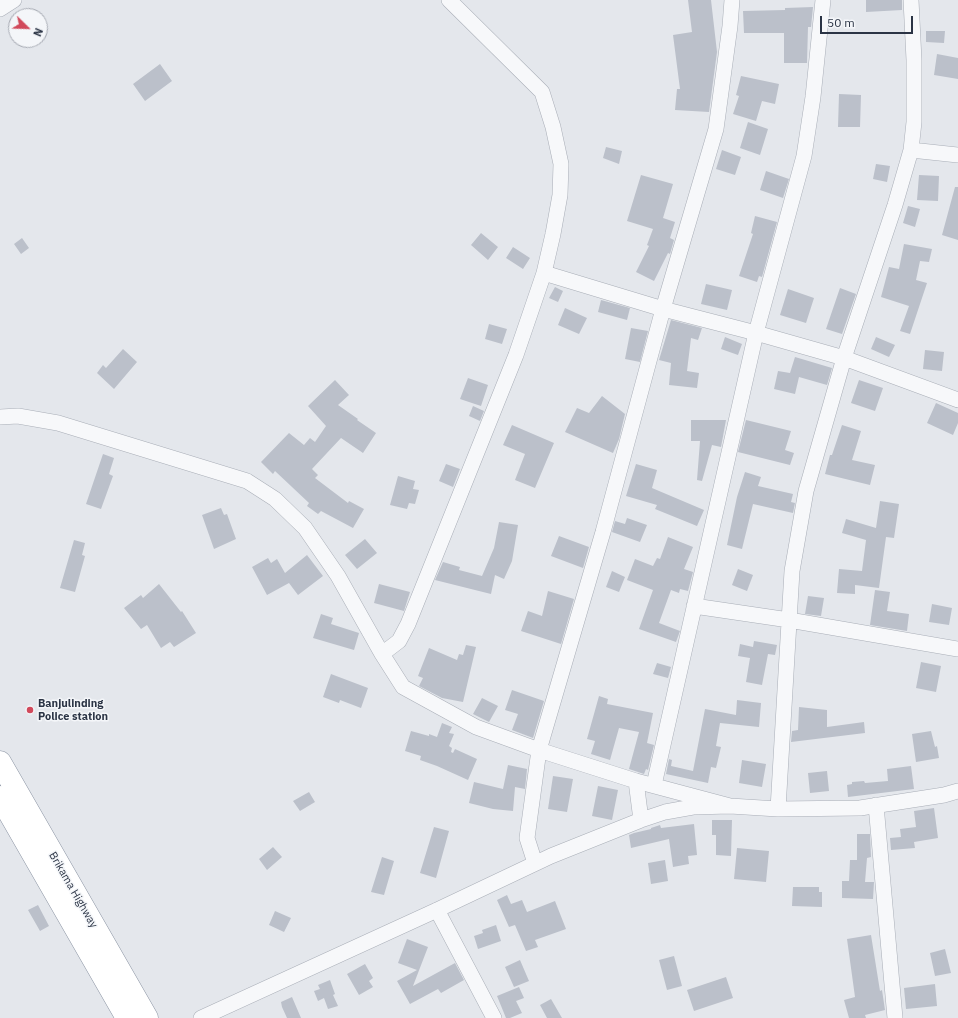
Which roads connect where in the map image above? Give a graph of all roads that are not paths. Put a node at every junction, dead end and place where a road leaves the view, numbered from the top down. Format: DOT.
graph roads {
  1 [pos="14,0"];
  2 [pos="449,0"];
  3 [pos="732,0"];
  4 [pos="823,0"];
  5 [pos="911,0"];
  6 [pos="0,9"];
  7 [pos="911,150"];
  8 [pos="958,156"];
  9 [pos="544,273"];
  10 [pos="663,309"];
  11 [pos="756,333"];
  12 [pos="844,358"];
  13 [pos="958,400"];
  14 [pos="0,417"];
  15 [pos="694,606"];
  16 [pos="789,620"];
  17 [pos="958,649"];
  18 [pos="382,654"];
  19 [pos="539,750"];
  20 [pos="0,762"];
  21 [pos="636,781"];
  22 [pos="654,785"];
  23 [pos="958,791"];
  24 [pos="0,797"];
  25 [pos="876,805"];
  26 [pos="730,806"];
  27 [pos="778,810"];
  28 [pos="641,820"];
  29 [pos="32,836"];
  30 [pos="535,863"];
  31 [pos="437,910"];
  32 [pos="127,1018"];
  33 [pos="146,1018"];
  34 [pos="201,1018"];
  35 [pos="494,1018"];
  36 [pos="895,1018"];
  1 -- 6 [label="street"];
  2 -- 9 [label="street"];
  3 -- 10 [label="street"];
  4 -- 11 [label="street"];
  5 -- 7 [label="street"];
  7 -- 8 [label="street"];
  7 -- 12 [label="street"];
  9 -- 10 [label="street"];
  9 -- 18 [label="street"];
  10 -- 11 [label="street"];
  10 -- 19 [label="street"];
  11 -- 12 [label="street"];
  11 -- 15 [label="street"];
  12 -- 13 [label="street"];
  12 -- 16 [label="street"];
  14 -- 18 [label="street"];
  15 -- 16 [label="street"];
  15 -- 22 [label="street"];
  16 -- 17 [label="street"];
  16 -- 27 [label="street"];
  18 -- 19 [label="street"];
  19 -- 21 [label="street"];
  19 -- 30 [label="street"];
  20 -- 29 [label="highway, Brikama Highway"];
  21 -- 22 [label="street"];
  21 -- 28 [label="street"];
  22 -- 26 [label="street"];
  23 -- 25 [label="street"];
  24 -- 29 [label="highway, Brikama Highway"];
  25 -- 27 [label="street"];
  25 -- 36 [label="street"];
  26 -- 27 [label="street"];
  26 -- 28 [label="street"];
  28 -- 30 [label="street"];
  29 -- 32 [label="highway, Brikama Highway"];
  29 -- 33 [label="highway, Brikama Highway"];
  30 -- 31 [label="street"];
  31 -- 34 [label="street"];
  31 -- 35 [label="street"];
}
